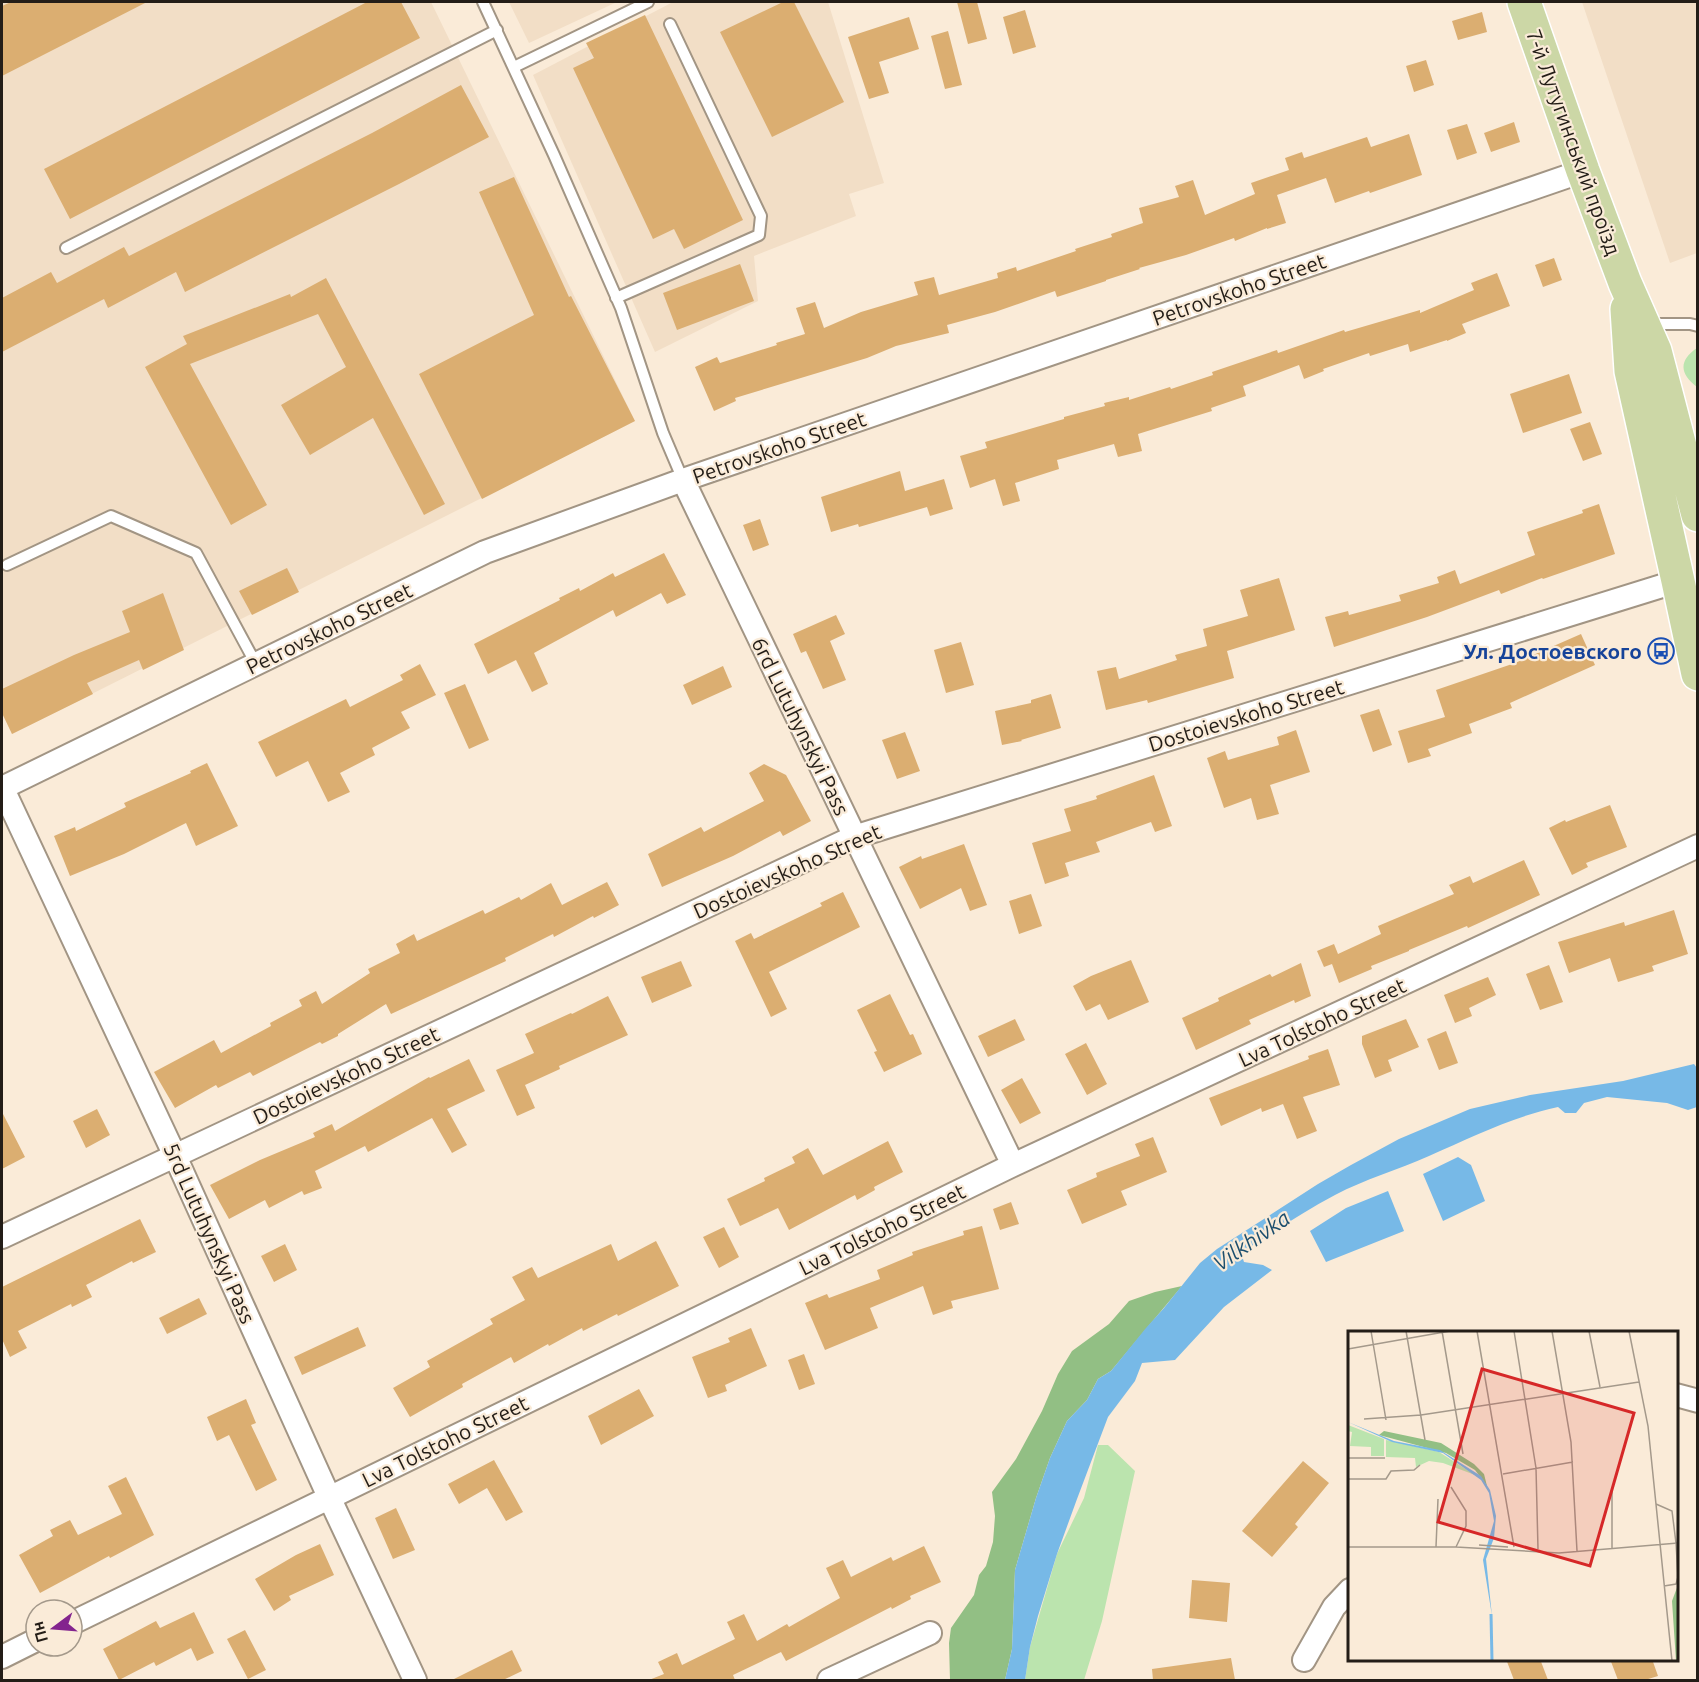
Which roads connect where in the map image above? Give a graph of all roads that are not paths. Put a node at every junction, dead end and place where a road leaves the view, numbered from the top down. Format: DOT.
graph roads {
  1 [pos="483,2"];
  2 [pos="648,2"];
  3 [pos="1524,2"];
  4 [pos="670,24"];
  5 [pos="497,30"];
  6 [pos="514,67"];
  7 [pos="1583,171"];
  8 [pos="66,248"];
  9 [pos="1625,283"];
  10 [pos="616,298"];
  11 [pos="1643,324"];
  12 [pos="1698,326"];
  13 [pos="683,480"];
  14 [pos="1698,515"];
  15 [pos="7,566"];
  16 [pos="1678,581"];
  17 [pos="256,664"];
  18 [pos="1698,674"];
  19 [pos="2,788"];
  20 [pos="854,837"];
  21 [pos="1698,846"];
  22 [pos="175,1156"];
  23 [pos="1013,1165"];
  24 [pos="2,1237"];
  25 [pos="1678,1395"];
  26 [pos="1698,1401"];
  27 [pos="329,1497"];
  28 [pos="1348,1592"];
  29 [pos="84,1617"];
  30 [pos="930,1633"];
  31 [pos="24,1647"];
  32 [pos="2,1658"];
  33 [pos="1304,1660"];
  34 [pos="415,1680"];
  35 [pos="829,1680"];
  1 -- 5 [label="lane"];
  2 -- 6 [label="lane"];
  3 -- 7 [label="main road, 7-й Лутугинський проїзд"];
  4 -- 10 [label="lane"];
  5 -- 6 [label="lane"];
  5 -- 8 [label="lane"];
  6 -- 10 [label="lane"];
  7 -- 9 [label="main road, 7-й Лутугинський проїзд"];
  7 -- 13 [label="street, Petrovskoho Street"];
  9 -- 11 [label="main road, 7-й Лутугинський проїзд"];
  9 -- 16 [label="main road, 7-й Лутугинський проїзд"];
  10 -- 13 [label="lane"];
  11 -- 12 [label="lane"];
  11 -- 14 [label="main road, 7-й Лутугинський проїзд"];
  13 -- 17 [label="street, Petrovskoho Street"];
  13 -- 20 [label="street, 6rd Lutuhynskyi Pass"];
  15 -- 17 [label="lane"];
  16 -- 18 [label="main road, 7-й Лутугинський проїзд"];
  16 -- 20 [label="street, Dostoievskoho Street"];
  17 -- 19 [label="street, Petrovskoho Street"];
  19 -- 22 [label="street, 5rd Lutuhynskyi Pass"];
  20 -- 22 [label="street, Dostoievskoho Street"];
  20 -- 23 [label="street, 6rd Lutuhynskyi Pass"];
  21 -- 23 [label="street, Lva Tolstoho Street"];
  22 -- 24 [label="street, Dostoievskoho Street"];
  22 -- 27 [label="street, 5rd Lutuhynskyi Pass"];
  23 -- 27 [label="street, Lva Tolstoho Street"];
  25 -- 26 [label="street"];
  27 -- 29 [label="street, Lva Tolstoho Street"];
  27 -- 34 [label="street, 5rd Lutuhynskyi Pass"];
  28 -- 33 [label="street"];
  30 -- 35 [label="street"];
  31 -- 32 [label="street"];
}
